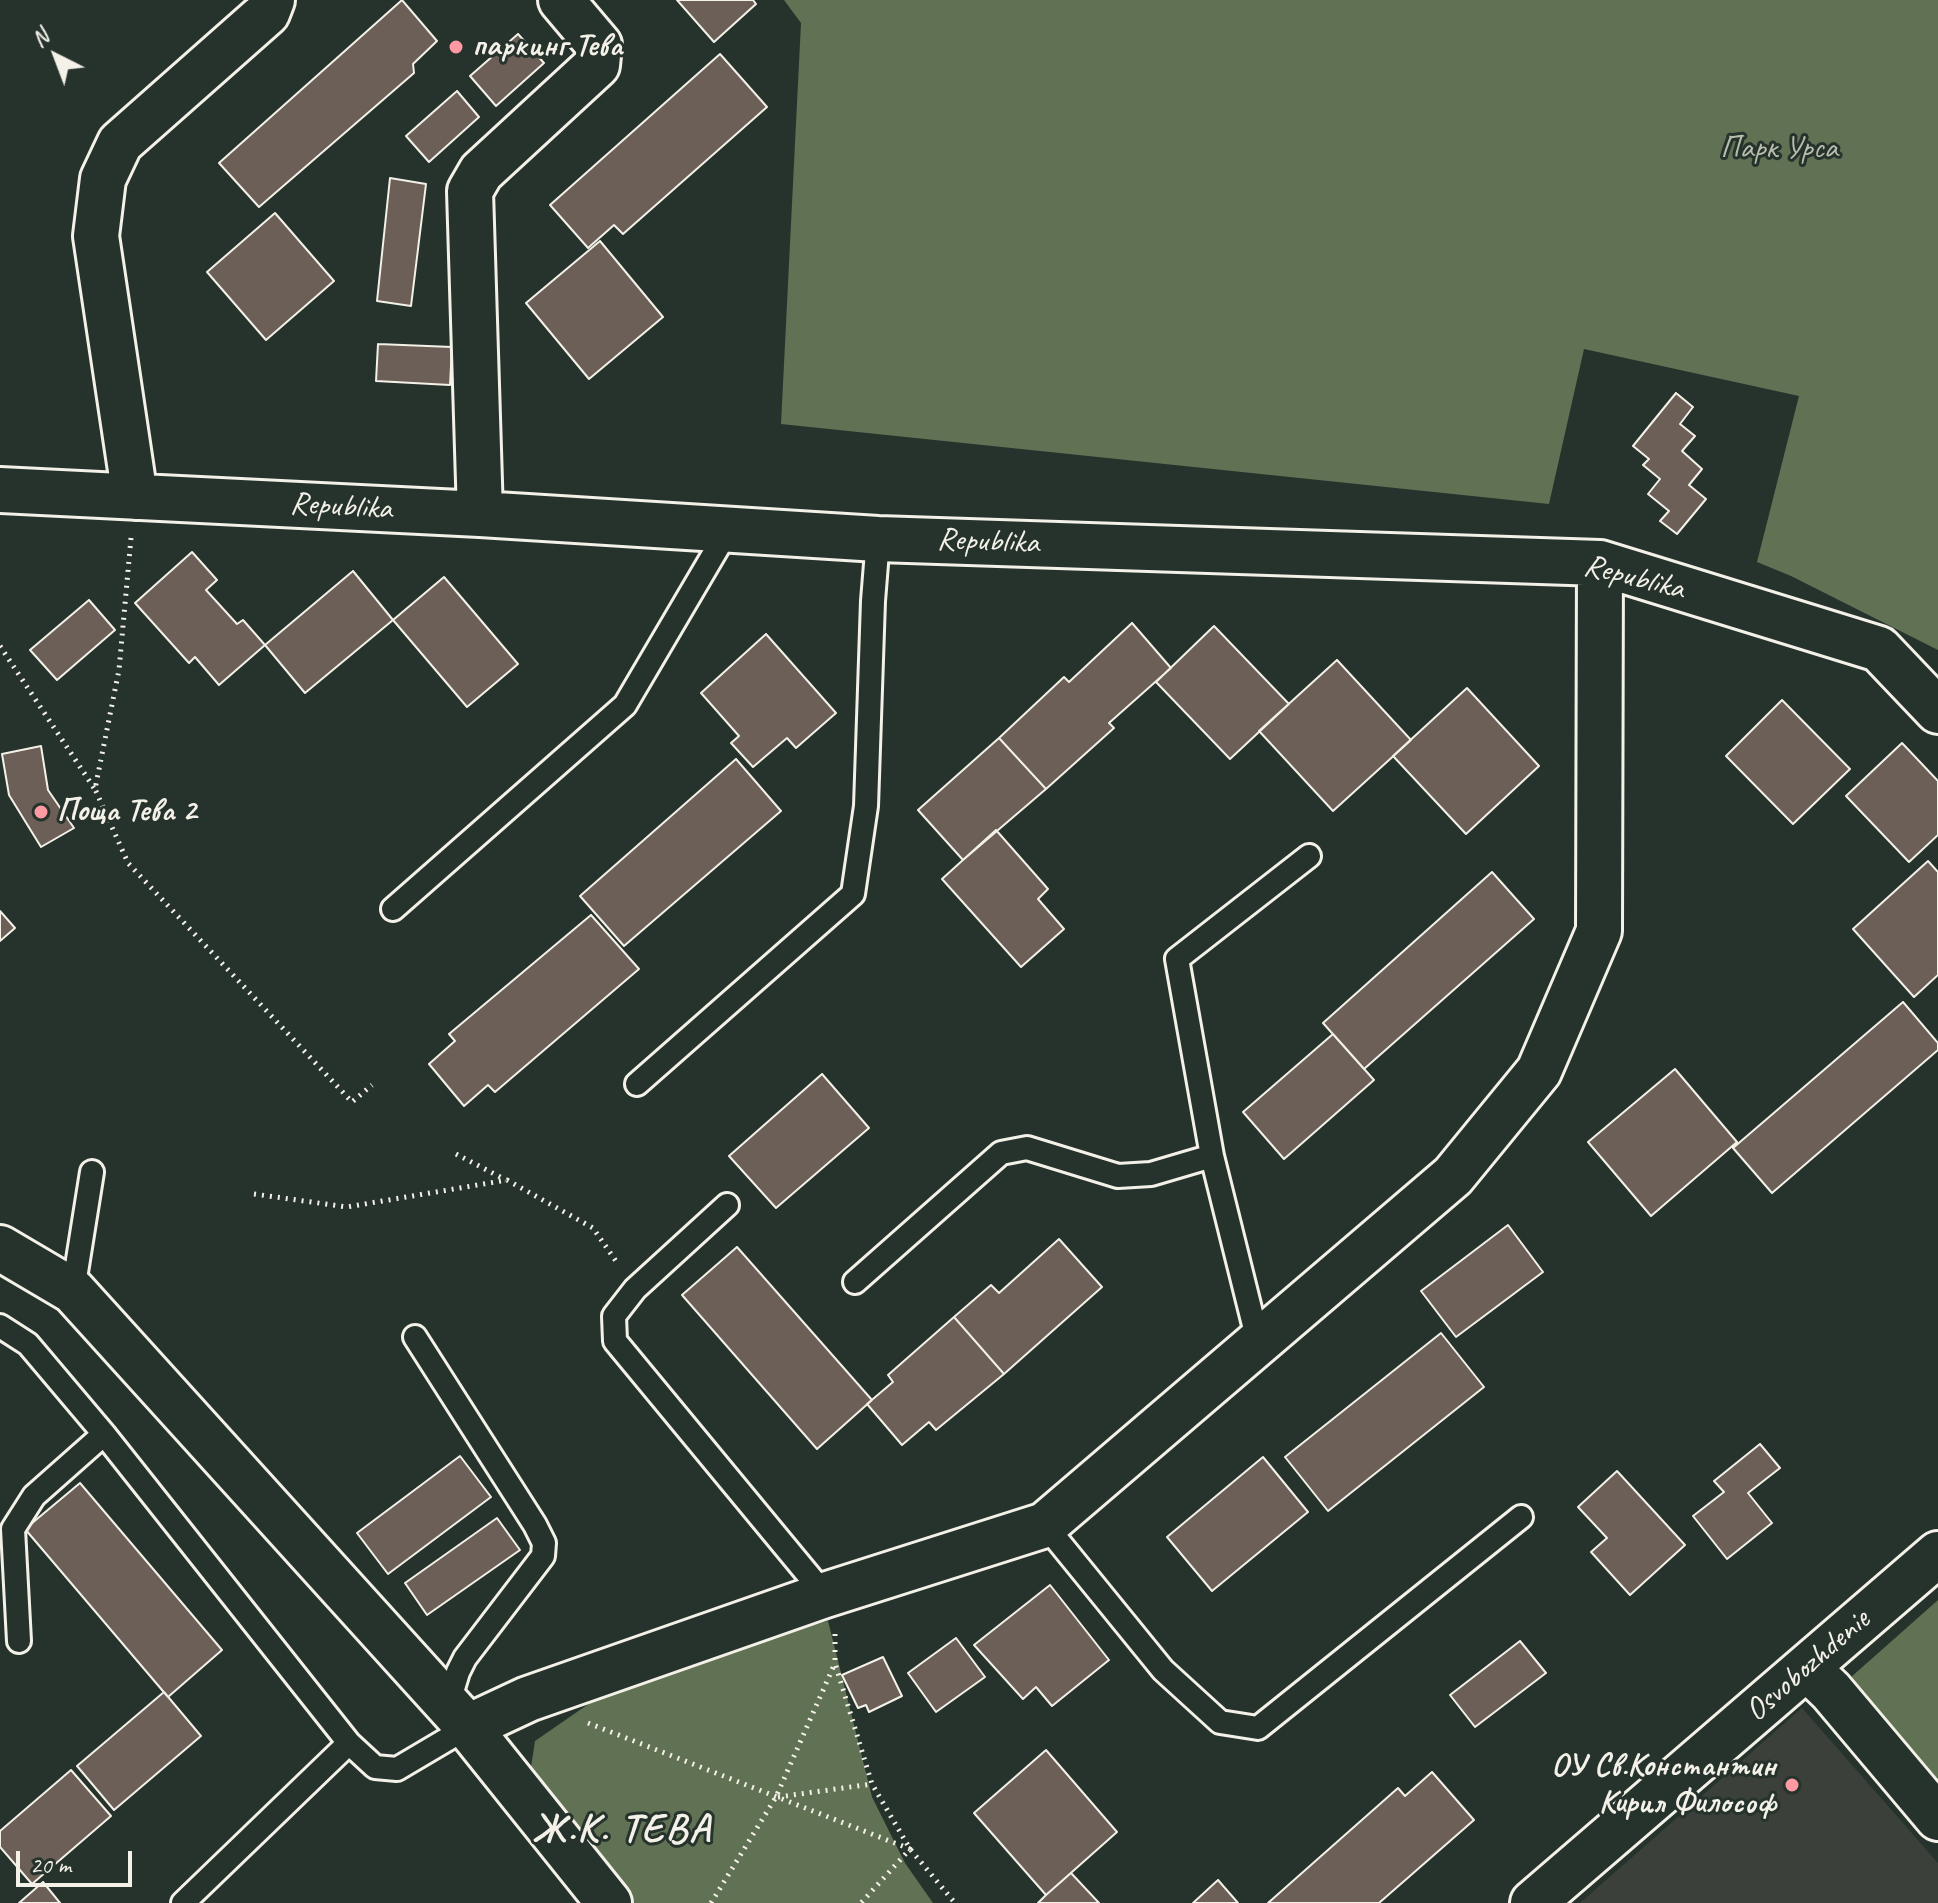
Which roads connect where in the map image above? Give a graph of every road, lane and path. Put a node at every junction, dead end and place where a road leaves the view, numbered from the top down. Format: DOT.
graph roads {
  1 [pos="272,0"];
  2 [pos="561,0"];
  3 [pos="0,490"];
  4 [pos="135,497"];
  5 [pos="480,514"];
  6 [pos="728,530"];
  7 [pos="878,539"];
  8 [pos="1600,563"];
  9 [pos="0,646"];
  10 [pos="1938,711"];
  11 [pos="95,789"];
  12 [pos="1309,856"];
  13 [pos="393,909"];
  14 [pos="637,1084"];
  15 [pos="372,1085"];
  16 [pos="456,1154"];
  17 [pos="1212,1156"];
  18 [pos="92,1172"];
  19 [pos="507,1180"];
  20 [pos="254,1194"];
  21 [pos="727,1205"];
  22 [pos="0,1248"];
  23 [pos="855,1282"];
  24 [pos="635,1289"];
  25 [pos="73,1291"];
  26 [pos="0,1326"];
  27 [pos="415,1337"];
  28 [pos="1258,1341"];
  29 [pos="104,1434"];
  30 [pos="1521,1517"];
  31 [pos="1045,1525"];
  32 [pos="1938,1554"];
  33 [pos="830,1594"];
  34 [pos="19,1641"];
  35 [pos="835,1663"];
  36 [pos="1807,1668"];
  37 [pos="458,1716"];
  38 [pos="586,1722"];
  39 [pos="349,1743"];
  40 [pos="872,1784"];
  41 [pos="776,1797"];
  42 [pos="1938,1818"];
  43 [pos="910,1849"];
  44 [pos="183,1903"];
  45 [pos="609,1903"];
  46 [pos="711,1903"];
  47 [pos="861,1903"];
  48 [pos="955,1903"];
  49 [pos="1533,1903"];
  1 -- 4 [label="street"];
  2 -- 5 [label="street"];
  3 -- 4 [label="street, Republika"];
  4 -- 5 [label="street, Republika"];
  4 -- 11 [label="path"];
  5 -- 6 [label="street, Republika"];
  6 -- 7 [label="street, Republika"];
  6 -- 13 [label="lane"];
  7 -- 8 [label="street, Republika"];
  7 -- 14 [label="lane"];
  8 -- 10 [label="street, Republika"];
  8 -- 28 [label="street"];
  9 -- 11 [label="path"];
  11 -- 15 [label="path"];
  12 -- 17 [label="lane"];
  16 -- 19 [label="path"];
  17 -- 23 [label="lane"];
  17 -- 28 [label="lane"];
  18 -- 25 [label="lane"];
  19 -- 20 [label="path"];
  19 -- 24 [label="path"];
  21 -- 24 [label="lane"];
  22 -- 25 [label="street"];
  24 -- 33 [label="lane"];
  25 -- 37 [label="street"];
  26 -- 29 [label="lane"];
  27 -- 37 [label="lane"];
  28 -- 31 [label="street"];
  29 -- 34 [label="lane"];
  29 -- 39 [label="lane"];
  30 -- 31 [label="lane"];
  31 -- 33 [label="street"];
  32 -- 36 [label="street, Osvobozhdenie"];
  33 -- 35 [label="path"];
  33 -- 37 [label="street"];
  35 -- 40 [label="path"];
  35 -- 41 [label="path"];
  36 -- 42 [label="street"];
  36 -- 49 [label="street, Osvobozhdenie"];
  37 -- 39 [label="lane"];
  37 -- 45 [label="street"];
  38 -- 41 [label="path"];
  39 -- 44 [label="lane"];
  40 -- 41 [label="path"];
  40 -- 43 [label="path"];
  41 -- 43 [label="path"];
  41 -- 46 [label="path"];
  43 -- 47 [label="path"];
  43 -- 48 [label="path"];
}
